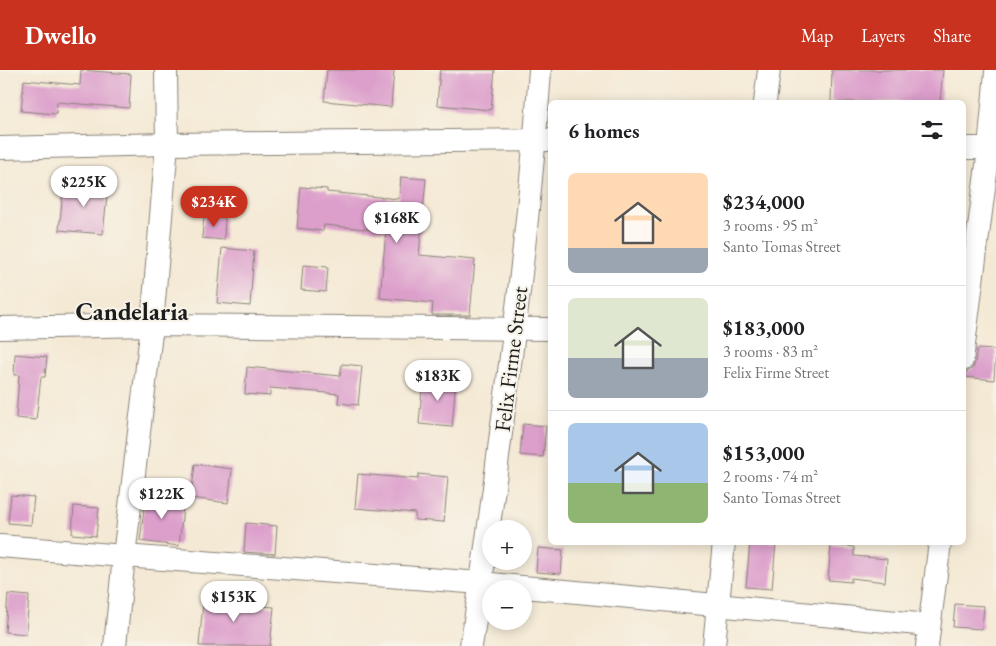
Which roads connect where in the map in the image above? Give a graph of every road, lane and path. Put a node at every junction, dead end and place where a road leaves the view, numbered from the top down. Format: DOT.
graph roads {
  1 [pos="166,70"];
  2 [pos="540,70"];
  3 [pos="769,70"];
  4 [pos="996,72"];
  5 [pos="765,100"];
  6 [pos="543,140"];
  7 [pos="166,144"];
  8 [pos="0,148"];
  9 [pos="966,148"];
  10 [pos="993,148"];
  11 [pos="152,325"];
  12 [pos="966,326"];
  13 [pos="0,328"];
  14 [pos="515,329"];
  15 [pos="548,329"];
  16 [pos="724,545"];
  17 [pos="940,545"];
  18 [pos="0,546"];
  19 [pos="124,556"];
  20 [pos="481,583"];
  21 [pos="718,605"];
  22 [pos="928,636"];
  23 [pos="115,646"];
  24 [pos="471,646"];
  25 [pos="714,646"];
  1 -- 7 [label="street"];
  2 -- 6 [label="street, Felix Firme Street"];
  3 -- 5 [label="street"];
  4 -- 10 [label="street"];
  6 -- 7 [label="street"];
  6 -- 14 [label="street, Felix Firme Street"];
  7 -- 8 [label="street"];
  7 -- 11 [label="street"];
  9 -- 10 [label="street"];
  10 -- 12 [label="street"];
  11 -- 13 [label="street"];
  11 -- 14 [label="street"];
  11 -- 19 [label="street"];
  14 -- 15 [label="street"];
  14 -- 20 [label="street, Felix Firme Street"];
  16 -- 21 [label="street"];
  17 -- 22 [label="street"];
  18 -- 19 [label="street"];
  19 -- 20 [label="street"];
  19 -- 23 [label="street"];
  20 -- 21 [label="street"];
  20 -- 24 [label="street, Felix Firme Street"];
  21 -- 22 [label="street"];
  21 -- 25 [label="street"];
}
